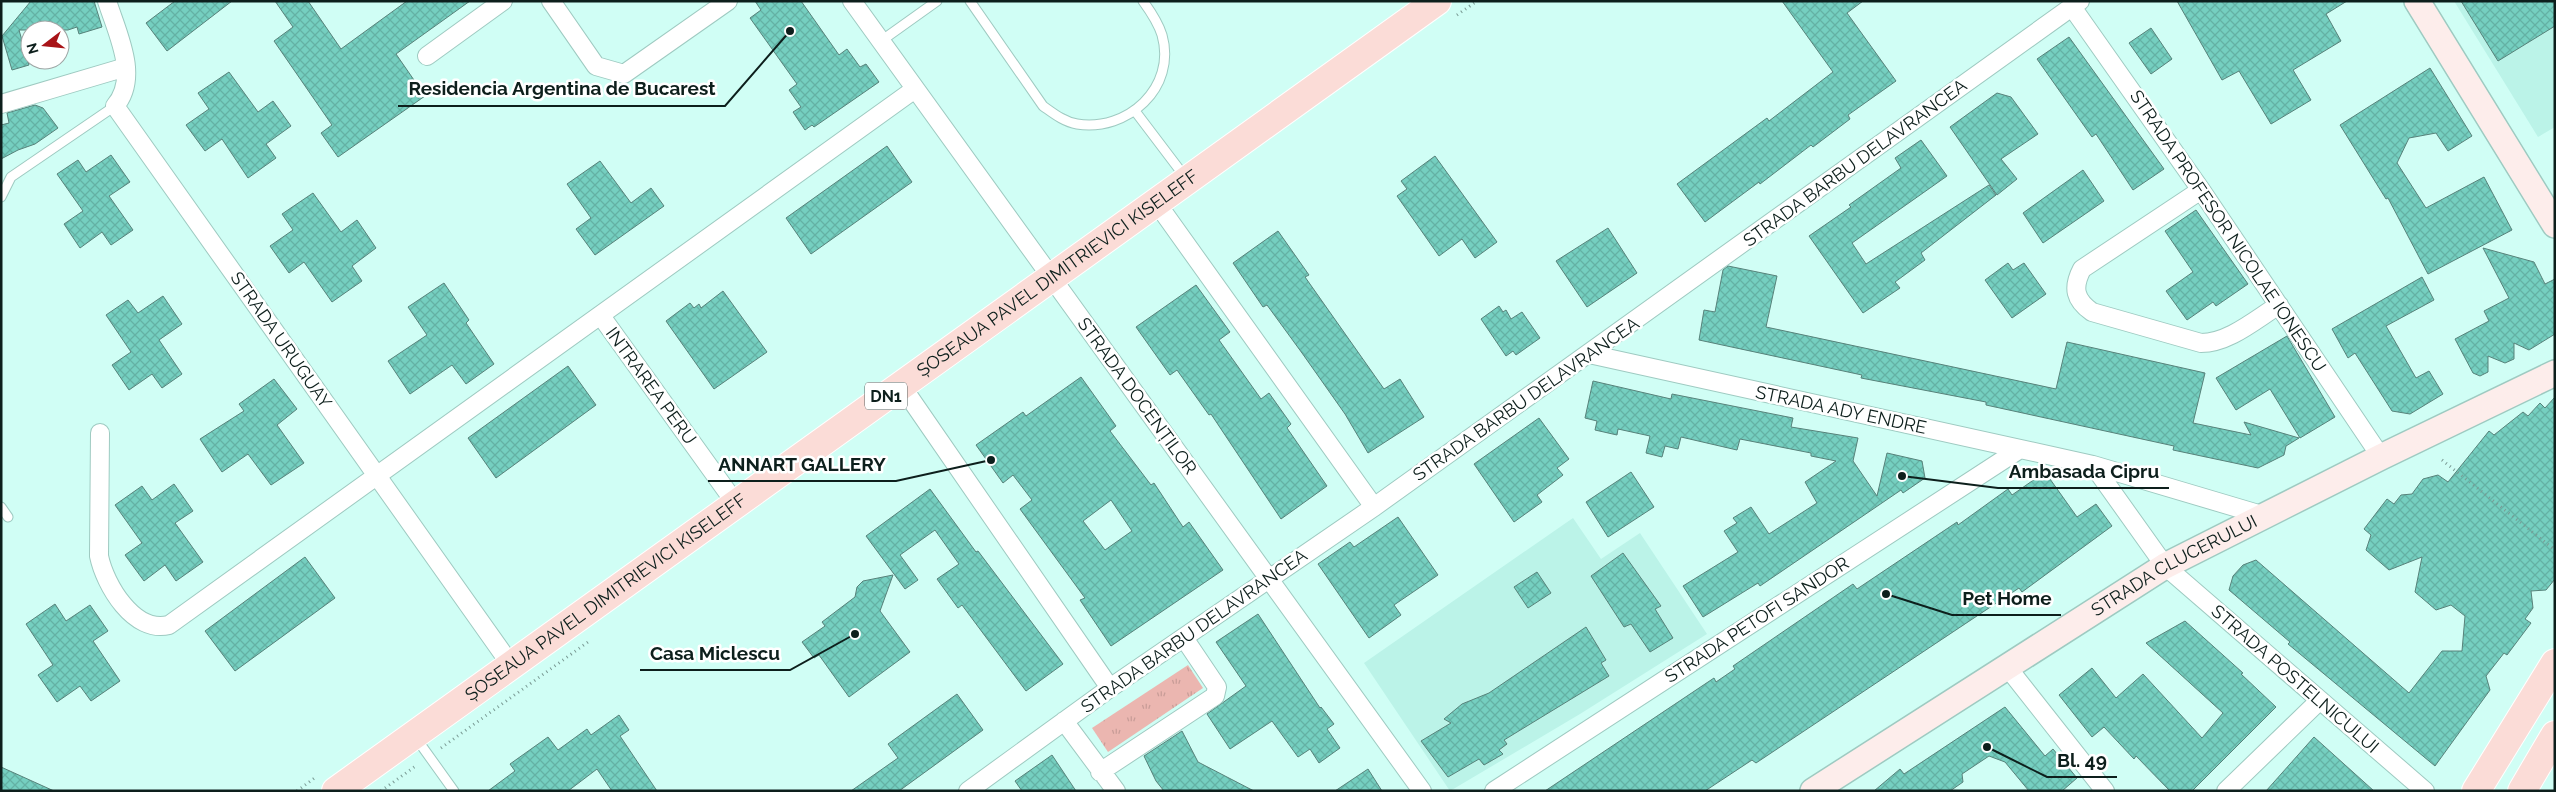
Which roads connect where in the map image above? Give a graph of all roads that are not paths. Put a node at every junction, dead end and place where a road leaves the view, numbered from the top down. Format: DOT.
graph roads {
  1 [pos="107,1"];
  2 [pos="502,1"];
  3 [pos="551,1"];
  4 [pos="728,1"];
  5 [pos="852,1"];
  6 [pos="937,1"];
  7 [pos="970,1"];
  8 [pos="1143,1"];
  9 [pos="1437,1"];
  10 [pos="2417,1"];
  11 [pos="2076,4"];
  12 [pos="881,41"];
  13 [pos="427,56"];
  14 [pos="126,67"];
  15 [pos="915,89"];
  16 [pos="1,104"];
  17 [pos="115,106"];
  18 [pos="1136,111"];
  19 [pos="1187,180"];
  20 [pos="2201,190"];
  21 [pos="1,197"];
  22 [pos="1156,202"];
  23 [pos="2555,225"];
  24 [pos="1051,278"];
  25 [pos="2279,305"];
  26 [pos="601,316"];
  27 [pos="1589,354"];
  28 [pos="2555,372"];
  29 [pos="901,385"];
  30 [pos="100,433"];
  31 [pos="2020,449"];
  32 [pos="2381,457"];
  33 [pos="2093,465"];
  34 [pos="377,476"];
  35 [pos="736,504"];
  36 [pos="1,507"];
  37 [pos="1374,507"];
  38 [pos="2265,516"];
  39 [pos="8,517"];
  40 [pos="2165,566"];
  41 [pos="1269,579"];
  42 [pos="1184,638"];
  43 [pos="2555,663"];
  44 [pos="511,665"];
  45 [pos="2008,668"];
  46 [pos="1110,688"];
  47 [pos="2320,700"];
  48 [pos="1064,721"];
  49 [pos="414,735"];
  50 [pos="2555,735"];
  51 [pos="1100,772"];
  52 [pos="2524,790"];
  53 [pos="336,791"];
  54 [pos="454,791"];
  55 [pos="968,791"];
  56 [pos="1116,791"];
  57 [pos="1422,791"];
  58 [pos="1494,791"];
  59 [pos="1813,791"];
  60 [pos="2106,791"];
  61 [pos="2226,791"];
  62 [pos="2425,791"];
  63 [pos="2476,791"];
  1 -- 14 [label="street"];
  2 -- 13 [label="street"];
  3 -- 4 [label="street"];
  5 -- 12 [label="street, STRADA DOCENȚILOR"];
  6 -- 12 [label="lane"];
  7 -- 18 [label="lane"];
  8 -- 18 [label="lane"];
  9 -- 19 [label="main road, ȘOSEAUA PAVEL DIMITRIEVICI KISELEFF / DN1"];
  10 -- 23 [label="street"];
  11 -- 20 [label="street, STRADA PROFESOR NICOLAE IONESCU"];
  11 -- 27 [label="street, STRADA BARBU DELAVRANCEA"];
  12 -- 15 [label="street, STRADA DOCENȚILOR"];
  14 -- 16 [label="street"];
  14 -- 17 [label="street"];
  15 -- 24 [label="street, STRADA DOCENȚILOR"];
  15 -- 26 [label="street"];
  17 -- 21 [label="lane"];
  17 -- 34 [label="street, STRADA URUGUAY"];
  18 -- 19 [label="lane"];
  19 -- 22 [label="main road, ȘOSEAUA PAVEL DIMITRIEVICI KISELEFF / DN1"];
  20 -- 25 [label="street, STRADA PROFESOR NICOLAE IONESCU"];
  20 -- 25 [label="street"];
  22 -- 24 [label="main road, ȘOSEAUA PAVEL DIMITRIEVICI KISELEFF / DN1"];
  22 -- 37 [label="street"];
  24 -- 29 [label="main road, ȘOSEAUA PAVEL DIMITRIEVICI KISELEFF / DN1"];
  24 -- 41 [label="street, STRADA DOCENȚILOR"];
  25 -- 32 [label="street, STRADA PROFESOR NICOLAE IONESCU"];
  26 -- 34 [label="street"];
  26 -- 35 [label="street, INTRAREA PERU"];
  27 -- 31 [label="street, STRADA ADY ENDRE"];
  27 -- 37 [label="street, STRADA BARBU DELAVRANCEA"];
  28 -- 32 [label="street, STRADA CLUCERULUI"];
  29 -- 35 [label="main road, ȘOSEAUA PAVEL DIMITRIEVICI KISELEFF / DN1"];
  29 -- 46 [label="street"];
  30 -- 34 [label="street"];
  31 -- 33 [label="street, STRADA ADY ENDRE"];
  31 -- 58 [label="street, STRADA PETOFI SANDOR"];
  32 -- 38 [label="street, STRADA CLUCERULUI"];
  33 -- 38 [label="street, STRADA ADY ENDRE"];
  33 -- 40 [label="street"];
  34 -- 44 [label="street, STRADA URUGUAY"];
  35 -- 44 [label="main road, ȘOSEAUA PAVEL DIMITRIEVICI KISELEFF / DN1"];
  36 -- 39 [label="lane"];
  37 -- 41 [label="street, STRADA BARBU DELAVRANCEA"];
  38 -- 40 [label="street, STRADA CLUCERULUI"];
  40 -- 45 [label="street, STRADA CLUCERULUI"];
  40 -- 47 [label="street, STRADA POSTELNICULUI"];
  41 -- 42 [label="street, STRADA BARBU DELAVRANCEA"];
  41 -- 57 [label="street, STRADA DOCENȚILOR"];
  42 -- 46 [label="street, STRADA BARBU DELAVRANCEA"];
  42 -- 51 [label="street"];
  43 -- 63 [label="main road"];
  44 -- 49 [label="main road, ȘOSEAUA PAVEL DIMITRIEVICI KISELEFF / DN1"];
  45 -- 59 [label="street, STRADA CLUCERULUI"];
  45 -- 60 [label="street"];
  46 -- 48 [label="street, STRADA BARBU DELAVRANCEA"];
  47 -- 61 [label="street"];
  47 -- 62 [label="street, STRADA POSTELNICULUI"];
  48 -- 51 [label="street"];
  48 -- 55 [label="street, STRADA BARBU DELAVRANCEA"];
  49 -- 53 [label="main road, ȘOSEAUA PAVEL DIMITRIEVICI KISELEFF / DN1"];
  49 -- 54 [label="lane"];
  50 -- 52 [label="main road"];
  51 -- 56 [label="street"];
}
